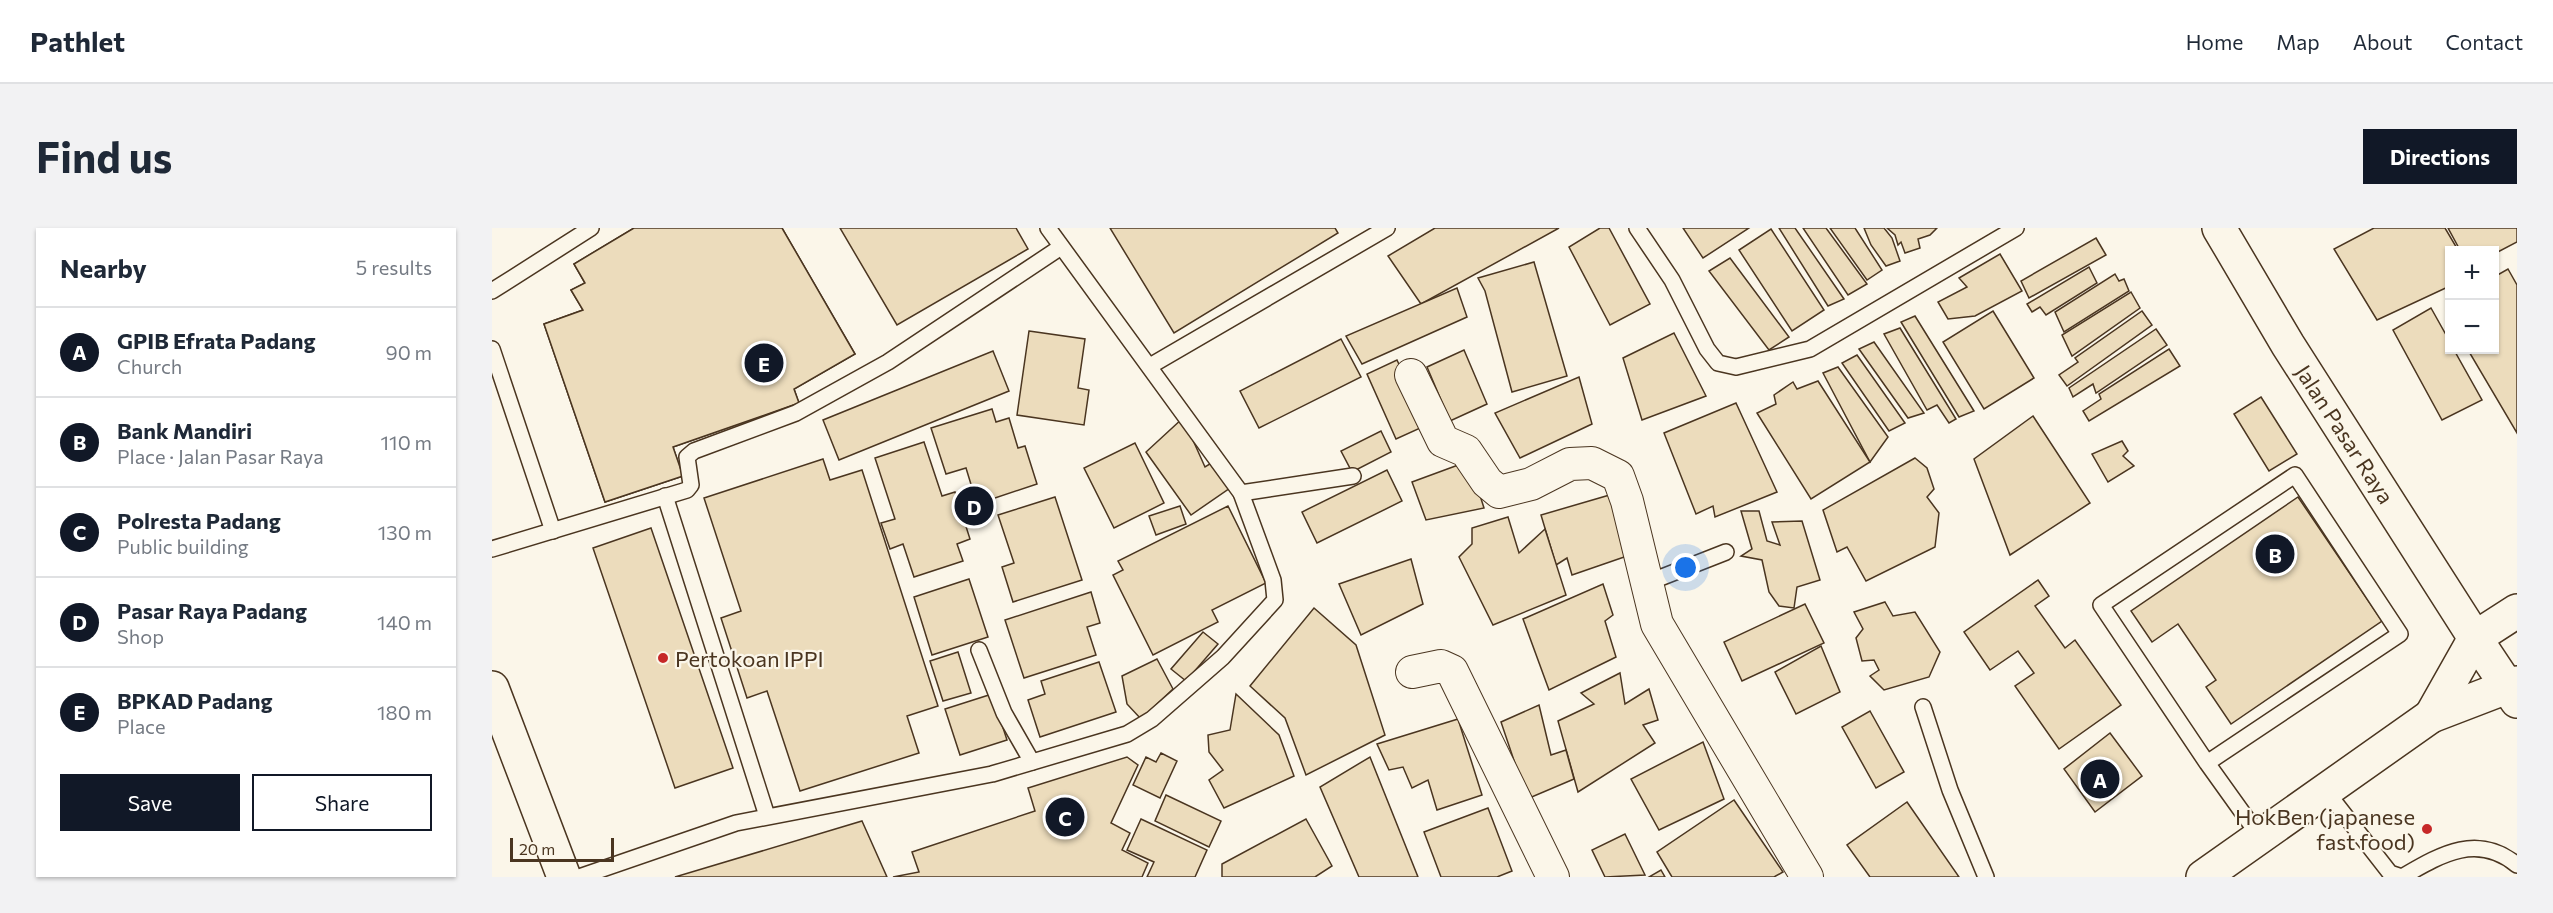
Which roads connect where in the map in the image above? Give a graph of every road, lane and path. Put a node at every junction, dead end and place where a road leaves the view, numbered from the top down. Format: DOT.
graph roads {
  1 [pos="591,228"];
  2 [pos="1048,228"];
  3 [pos="1387,228"];
  4 [pos="1637,228"];
  5 [pos="2016,228"];
  6 [pos="2219,228"];
  7 [pos="1061,247"];
  8 [pos="492,291"];
  9 [pos="492,349"];
  10 [pos="1150,366"];
  11 [pos="1411,375"];
  12 [pos="1353,476"];
  13 [pos="1241,493"];
  14 [pos="664,495"];
  15 [pos="553,531"];
  16 [pos="492,549"];
  17 [pos="1726,552"];
  18 [pos="1647,583"];
  19 [pos="2517,611"];
  20 [pos="2475,638"];
  21 [pos="979,650"];
  22 [pos="1412,672"];
  23 [pos="492,688"];
  24 [pos="2514,691"];
  25 [pos="1923,708"];
  26 [pos="2431,716"];
  27 [pos="1032,762"];
  28 [pos="2207,763"];
  29 [pos="2326,791"];
  30 [pos="767,816"];
  31 [pos="2260,837"];
  32 [pos="2517,865"];
  33 [pos="564,877"];
  34 [pos="579,877"];
  35 [pos="1553,877"];
  36 [pos="1806,877"];
  37 [pos="1986,877"];
  38 [pos="2203,877"];
  1 -- 8 [label="lane"];
  2 -- 7 [label="lane"];
  3 -- 10 [label="lane"];
  4 -- 5 [label="lane"];
  6 -- 20 [label="main road, Jalan Pasar Raya"];
  7 -- 10 [label="lane"];
  7 -- 14 [label="lane"];
  9 -- 15 [label="lane"];
  10 -- 13 [label="lane"];
  11 -- 18 [label="street"];
  12 -- 13 [label="lane"];
  13 -- 27 [label="lane"];
  14 -- 15 [label="lane"];
  14 -- 30 [label="lane"];
  15 -- 16 [label="lane"];
  17 -- 18 [label="lane"];
  18 -- 36 [label="street"];
  19 -- 20 [label="main road"];
  20 -- 24 [label="main road, Jalan Pasar Raya"];
  20 -- 26 [label="main road"];
  21 -- 27 [label="lane"];
  22 -- 35 [label="street"];
  23 -- 33 [label="main road"];
  24 -- 26 [label="main road"];
  25 -- 37 [label="lane"];
  26 -- 29 [label="main road"];
  27 -- 30 [label="lane"];
  28 -- 28 [label="lane"];
  28 -- 31 [label="lane"];
  29 -- 31 [label="main road"];
  29 -- 32 [label="lane"];
  30 -- 34 [label="lane"];
  31 -- 38 [label="main road"];
}
